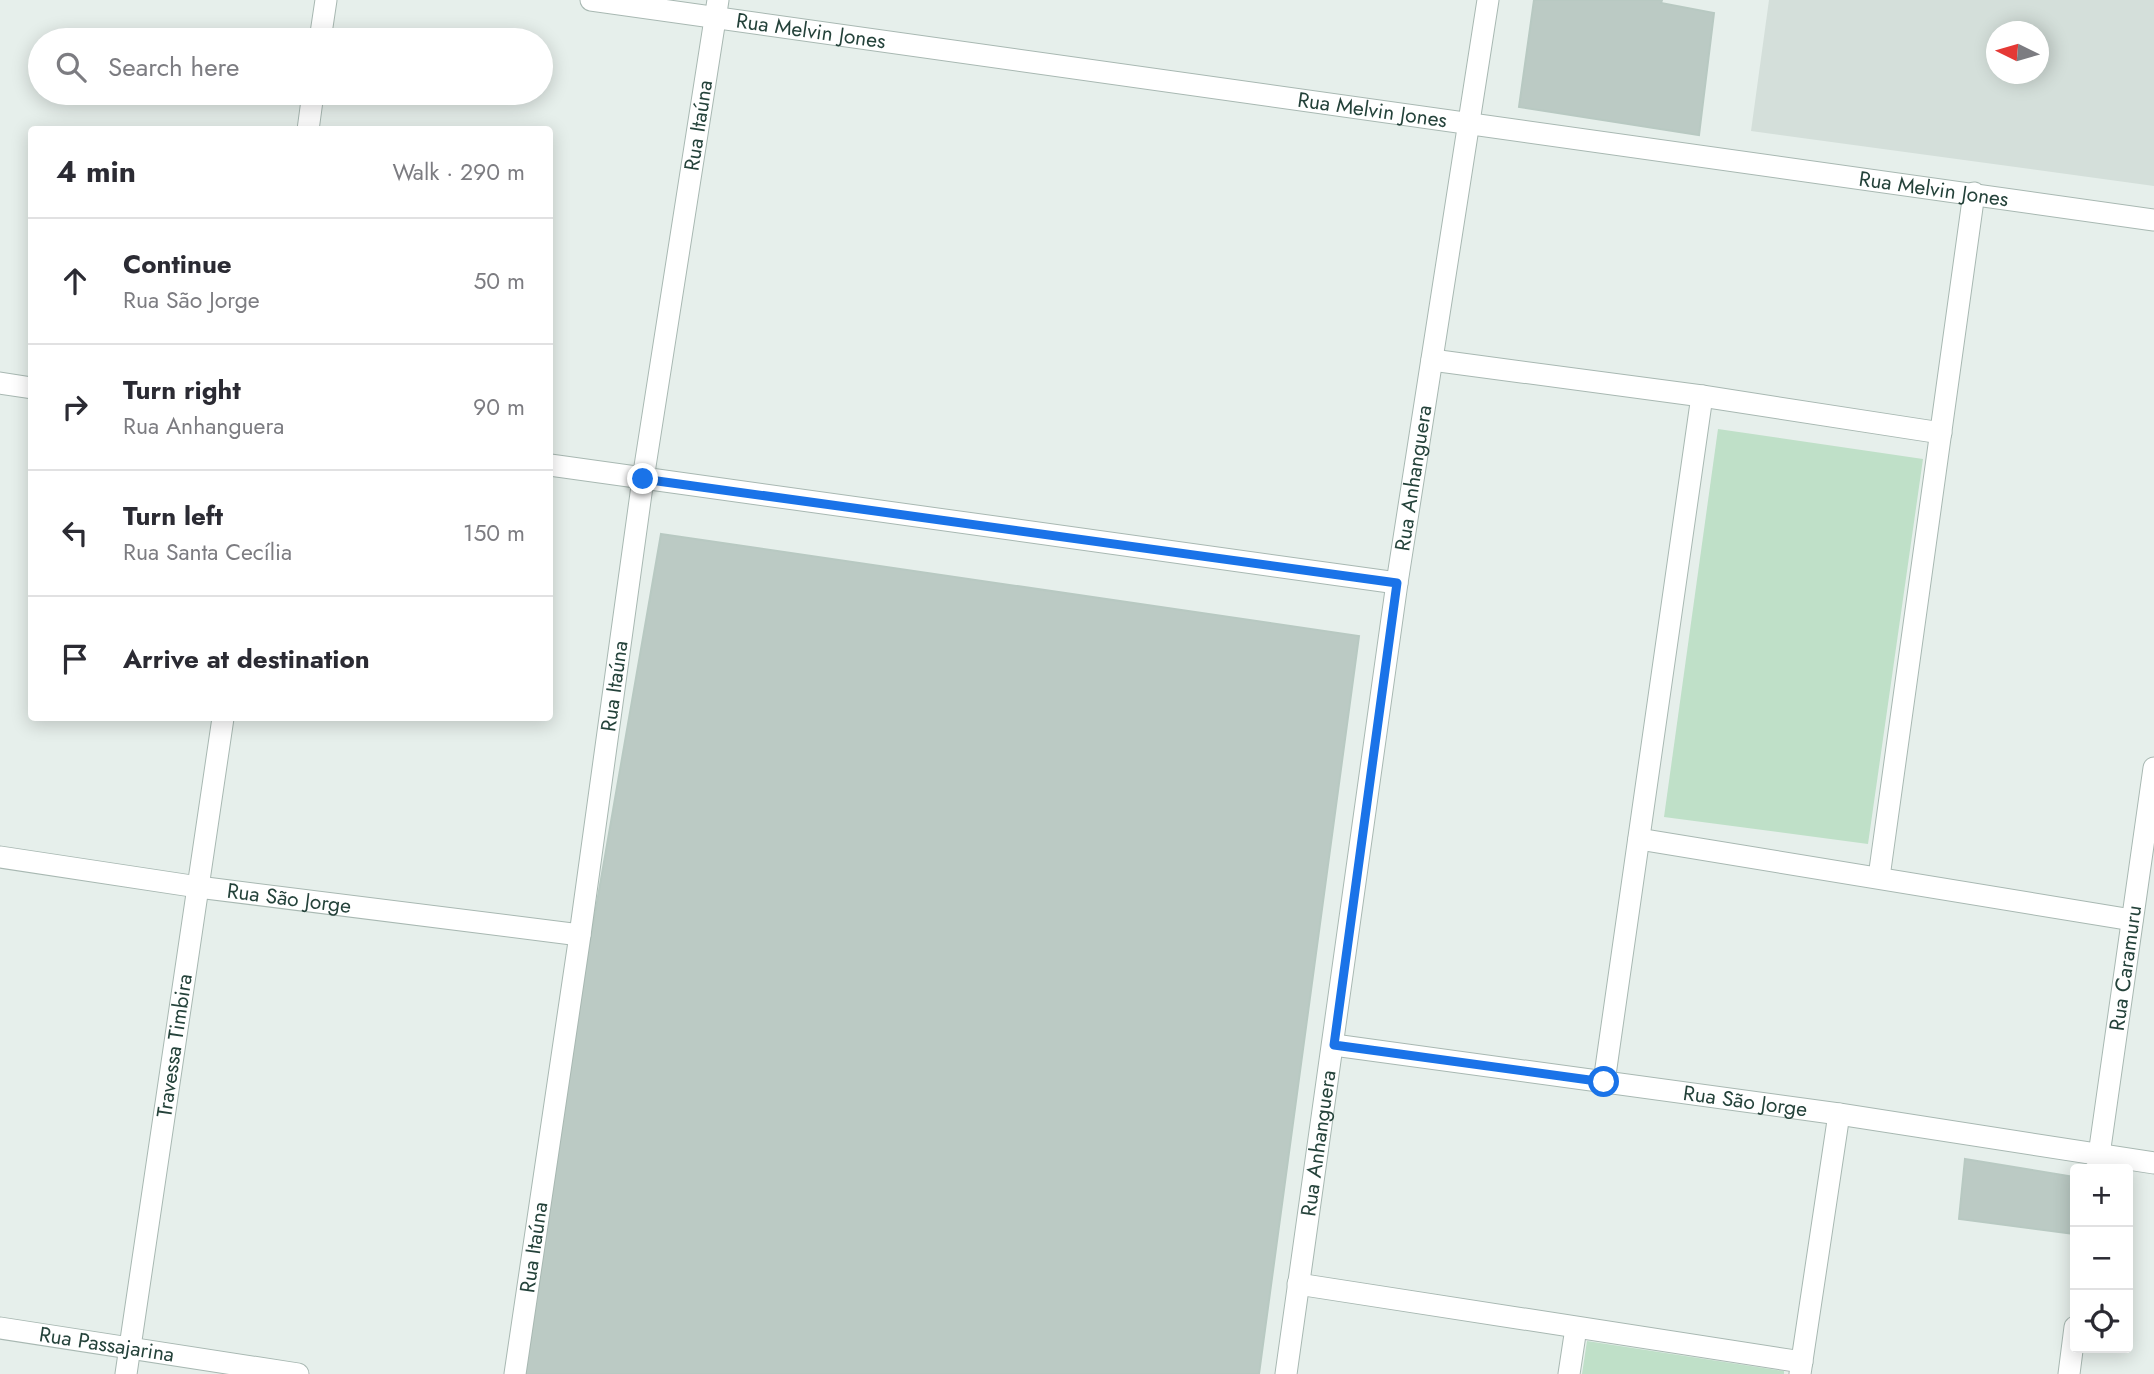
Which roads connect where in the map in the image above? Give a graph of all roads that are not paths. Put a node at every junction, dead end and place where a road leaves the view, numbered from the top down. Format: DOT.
graph roads {
  1 [pos="326,0"];
  2 [pos="591,0"];
  3 [pos="1488,0"];
  4 [pos="717,9"];
  5 [pos="322,28"];
  6 [pos="311,105"];
  7 [pos="1469,123"];
  8 [pos="309,126"];
  9 [pos="1974,193"];
  10 [pos="2154,220"];
  11 [pos="1432,360"];
  12 [pos="0,383"];
  13 [pos="28,387"];
  14 [pos="1702,396"];
  15 [pos="1941,433"];
  16 [pos="553,465"];
  17 [pos="643,479"];
  18 [pos="1397,583"];
  19 [pos="223,721"];
  20 [pos="2154,768"];
  21 [pos="1639,839"];
  22 [pos="0,857"];
  23 [pos="1879,877"];
  24 [pos="198,887"];
  25 [pos="2132,920"];
  26 [pos="580,935"];
  27 [pos="1334,1045"];
  28 [pos="1604,1082"];
  29 [pos="1839,1114"];
  30 [pos="2099,1162"];
  31 [pos="2154,1163"];
  32 [pos="1298,1284"];
  33 [pos="0,1328"];
  34 [pos="1576,1328"];
  35 [pos="130,1347"];
  36 [pos="2072,1353"];
  37 [pos="1801,1368"];
  38 [pos="126,1374"];
  39 [pos="298,1374"];
  40 [pos="515,1374"];
  41 [pos="1286,1374"];
  42 [pos="1569,1374"];
  43 [pos="2069,1374"];
  1 -- 5 [label="street"];
  2 -- 4 [label="street, Rua Melvin Jones"];
  3 -- 7 [label="street, Rua Anhanguera"];
  4 -- 7 [label="street, Rua Melvin Jones"];
  4 -- 17 [label="street, Rua Itaúna"];
  6 -- 8 [label="street"];
  7 -- 9 [label="street, Rua Melvin Jones"];
  7 -- 11 [label="street, Rua Anhanguera"];
  9 -- 10 [label="street, Rua Melvin Jones"];
  9 -- 15 [label="street"];
  11 -- 14 [label="street"];
  11 -- 18 [label="street, Rua Anhanguera"];
  12 -- 13 [label="street"];
  14 -- 15 [label="street"];
  14 -- 21 [label="street"];
  15 -- 23 [label="street"];
  16 -- 17 [label="street"];
  17 -- 18 [label="street"];
  17 -- 26 [label="street, Rua Itaúna"];
  18 -- 27 [label="street, Rua Anhanguera"];
  19 -- 24 [label="street, Travessa Timbira"];
  20 -- 25 [label="street, Rua Caramuru"];
  21 -- 23 [label="street"];
  21 -- 28 [label="street"];
  22 -- 24 [label="street, Rua São Jorge"];
  23 -- 25 [label="street"];
  24 -- 26 [label="street, Rua São Jorge"];
  24 -- 35 [label="street, Travessa Timbira"];
  25 -- 30 [label="street, Rua Caramuru"];
  26 -- 40 [label="street, Rua Itaúna"];
  27 -- 28 [label="street, Rua São Jorge"];
  27 -- 32 [label="street, Rua Anhanguera"];
  28 -- 29 [label="street, Rua São Jorge"];
  29 -- 30 [label="street, Rua São Jorge"];
  29 -- 37 [label="street"];
  30 -- 31 [label="street, Rua São Jorge"];
  32 -- 34 [label="street"];
  32 -- 41 [label="street, Rua Anhanguera"];
  33 -- 35 [label="street, Rua Passajarina"];
  34 -- 37 [label="street"];
  34 -- 42 [label="street"];
  35 -- 38 [label="street, Travessa Timbira"];
  35 -- 39 [label="street, Rua Passajarina"];
  36 -- 43 [label="street"];
}
